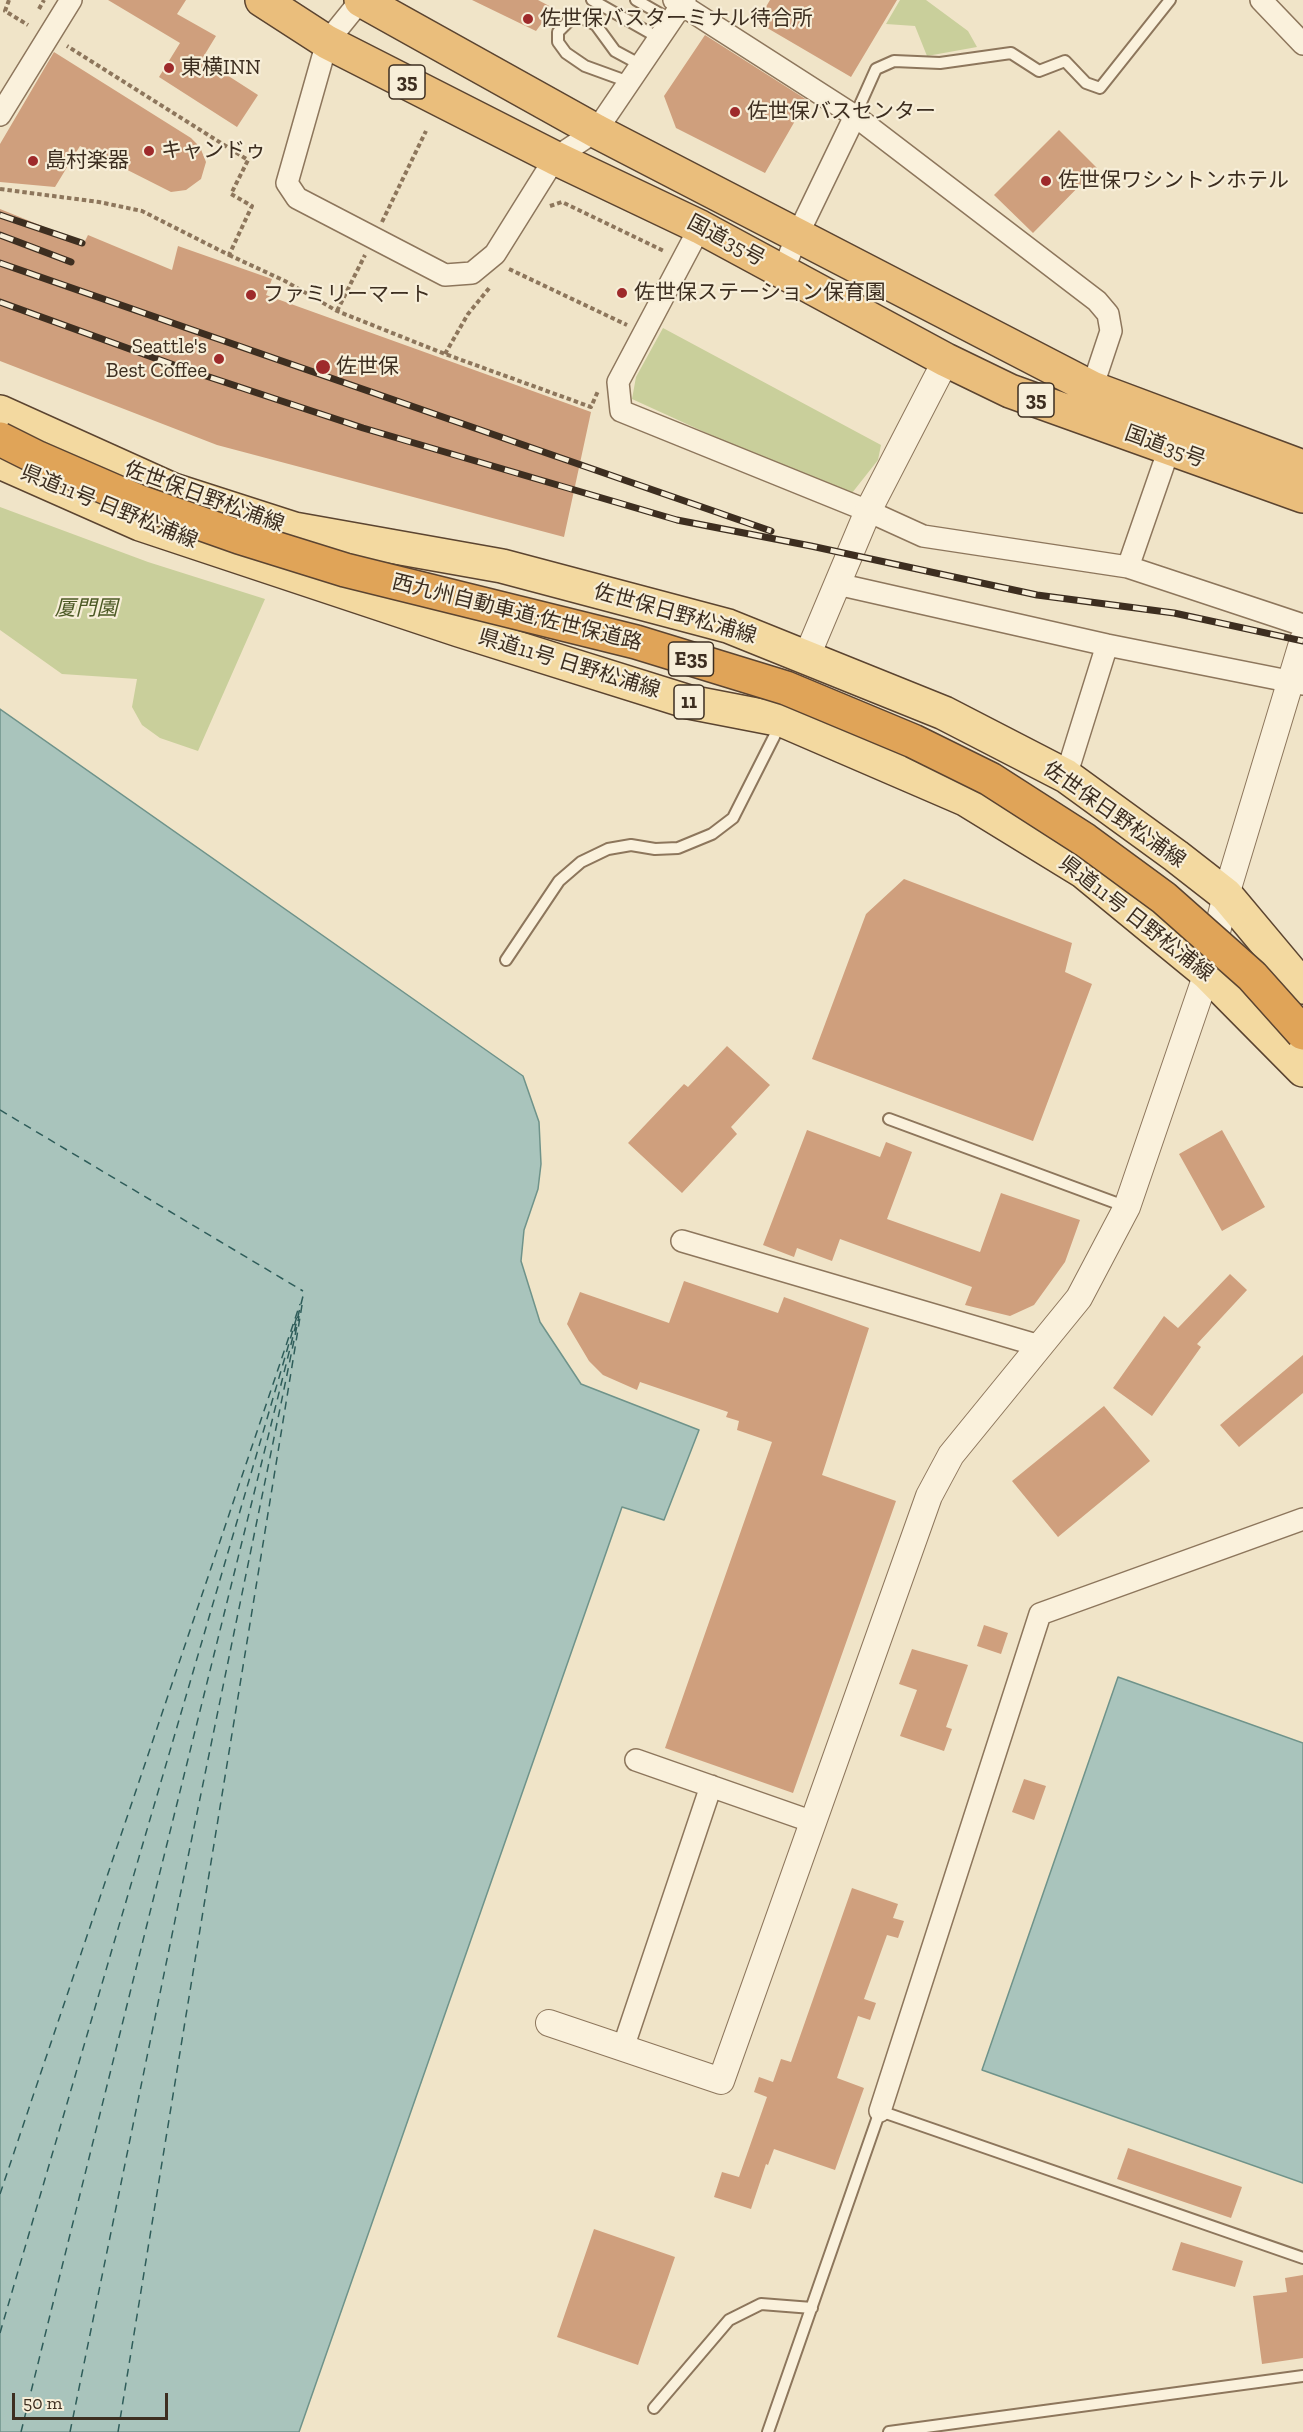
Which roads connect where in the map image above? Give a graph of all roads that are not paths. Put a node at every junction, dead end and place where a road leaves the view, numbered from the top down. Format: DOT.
graph roads {
  1 [pos="70,0"];
  2 [pos="262,0"];
  3 [pos="361,0"];
  4 [pos="592,0"];
  5 [pos="636,0"];
  6 [pos="1170,0"];
  7 [pos="1261,0"];
  8 [pos="678,6"];
  9 [pos="659,38"];
  10 [pos="327,42"];
  11 [pos="1303,44"];
  12 [pos="635,74"];
  13 [pos="0,115"];
  14 [pos="855,116"];
  15 [pos="596,131"];
  16 [pos="555,158"];
  17 [pos="700,227"];
  18 [pos="797,236"];
  19 [pos="783,272"];
  20 [pos="946,360"];
  21 [pos="1092,388"];
  22 [pos="0,412"];
  23 [pos="0,439"];
  24 [pos="1169,449"];
  25 [pos="0,462"];
  26 [pos="1303,467"];
  27 [pos="1303,496"];
  28 [pos="868,511"];
  29 [pos="1128,567"];
  30 [pos="837,585"];
  31 [pos="1303,625"];
  32 [pos="1303,640"];
  33 [pos="1107,645"];
  34 [pos="807,656"];
  35 [pos="1296,682"];
  36 [pos="782,720"];
  37 [pos="1066,776"];
  38 [pos="1226,896"];
  39 [pos="506,960"];
  40 [pos="1207,973"];
  41 [pos="1303,987"];
  42 [pos="1303,1033"];
  43 [pos="1303,1070"];
  44 [pos="889,1119"];
  45 [pos="1127,1207"];
  46 [pos="682,1241"];
  47 [pos="1040,1346"];
  48 [pos="1303,1519"];
  49 [pos="636,1760"];
  50 [pos="711,1786"];
  51 [pos="813,1822"];
  52 [pos="549,2023"];
  53 [pos="623,2048"];
  54 [pos="880,2111"];
  55 [pos="1303,2258"];
  56 [pos="812,2308"];
  57 [pos="1303,2376"];
  58 [pos="654,2408"];
  59 [pos="768,2432"];
  60 [pos="889,2432"];
  1 -- 13 [label="street"];
  2 -- 10 [label="highway, 国道35号 / 35"];
  3 -- 10 [label="street"];
  3 -- 15 [label="highway, 国道35号 / 35"];
  4 -- 9 [label="lane"];
  5 -- 8 [label="lane"];
  6 -- 14 [label="lane"];
  7 -- 11 [label="street"];
  8 -- 9 [label="street"];
  8 -- 14 [label="street"];
  9 -- 12 [label="street"];
  10 -- 16 [label="highway, 国道35号 / 35"];
  10 -- 16 [label="street"];
  12 -- 12 [label="lane"];
  12 -- 15 [label="street"];
  14 -- 18 [label="street"];
  14 -- 21 [label="street"];
  15 -- 16 [label="street"];
  15 -- 18 [label="highway, 国道35号 / 35"];
  16 -- 17 [label="highway, 国道35号 / 35"];
  17 -- 19 [label="highway, 国道35号 / 35"];
  17 -- 28 [label="street"];
  18 -- 19 [label="street"];
  18 -- 21 [label="highway, 国道35号 / 35"];
  19 -- 20 [label="highway, 国道35号 / 35"];
  20 -- 24 [label="highway, 国道35号 / 35"];
  20 -- 28 [label="street"];
  21 -- 26 [label="highway, 国道35号 / 35"];
  22 -- 34 [label="main road, 佐世保日野松浦線"];
  23 -- 42 [label="highway, 西九州自動車道;佐世保道路 / E35, bridge"];
  24 -- 27 [label="highway, 国道35号 / 35"];
  24 -- 29 [label="street"];
  25 -- 36 [label="main road, 県道11号 日野松浦線 / 11"];
  28 -- 29 [label="street"];
  28 -- 30 [label="street"];
  29 -- 31 [label="street"];
  30 -- 33 [label="street"];
  30 -- 34 [label="street"];
  32 -- 35 [label="street"];
  33 -- 35 [label="street"];
  33 -- 37 [label="street"];
  34 -- 37 [label="main road, 佐世保日野松浦線"];
  35 -- 38 [label="street"];
  36 -- 39 [label="lane"];
  36 -- 40 [label="main road, 県道11号 日野松浦線 / 11"];
  37 -- 38 [label="main road, 佐世保日野松浦線"];
  38 -- 40 [label="street"];
  38 -- 41 [label="main road, 佐世保日野松浦線"];
  40 -- 43 [label="main road, 県道11号 日野松浦線 / 11"];
  40 -- 45 [label="street"];
  44 -- 45 [label="lane"];
  45 -- 47 [label="street"];
  46 -- 47 [label="street"];
  47 -- 51 [label="street"];
  48 -- 54 [label="street"];
  49 -- 50 [label="street"];
  50 -- 51 [label="street"];
  50 -- 53 [label="street"];
  51 -- 53 [label="street"];
  52 -- 53 [label="street"];
  54 -- 55 [label="lane"];
  54 -- 56 [label="lane"];
  56 -- 58 [label="lane"];
  56 -- 59 [label="lane"];
  57 -- 60 [label="lane"];
}
